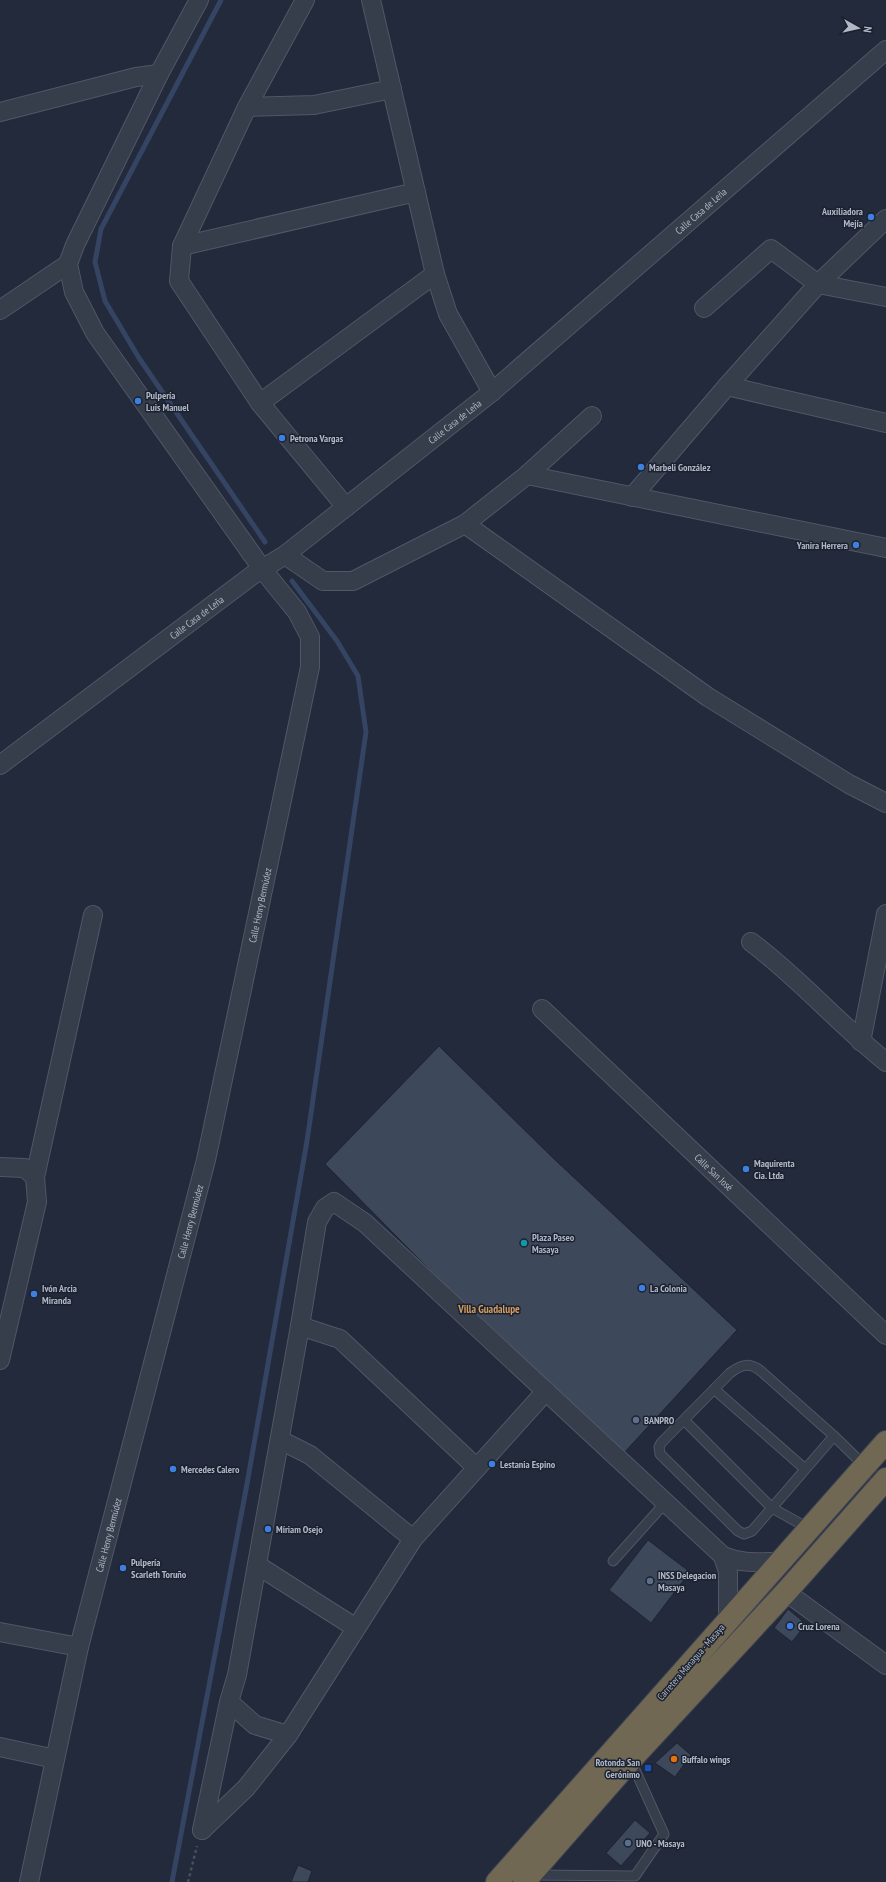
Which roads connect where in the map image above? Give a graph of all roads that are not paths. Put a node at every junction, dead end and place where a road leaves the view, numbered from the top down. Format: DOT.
graph roads {
  1 [pos="199,0"];
  2 [pos="305,0"];
  3 [pos="371,0"];
  4 [pos="886,50"];
  5 [pos="159,74"];
  6 [pos="392,89"];
  7 [pos="246,107"];
  8 [pos="0,112"];
  9 [pos="416,192"];
  10 [pos="886,219"];
  11 [pos="182,246"];
  12 [pos="68,264"];
  13 [pos="434,274"];
  14 [pos="818,284"];
  15 [pos="886,297"];
  16 [pos="704,308"];
  17 [pos="0,310"];
  18 [pos="727,386"];
  19 [pos="492,392"];
  20 [pos="260,403"];
  21 [pos="592,416"];
  22 [pos="886,423"];
  23 [pos="527,475"];
  24 [pos="632,497"];
  25 [pos="346,507"];
  26 [pos="465,524"];
  27 [pos="886,548"];
  28 [pos="285,555"];
  29 [pos="263,570"];
  30 [pos="0,765"];
  31 [pos="886,803"];
  32 [pos="886,914"];
  33 [pos="93,915"];
  34 [pos="751,942"];
  35 [pos="542,1009"];
  36 [pos="861,1042"];
  37 [pos="886,1062"];
  38 [pos="0,1167"];
  39 [pos="35,1177"];
  40 [pos="300,1326"];
  41 [pos="886,1335"];
  42 [pos="0,1360"];
  43 [pos="714,1389"];
  44 [pos="546,1391"];
  45 [pos="684,1420"];
  46 [pos="834,1436"];
  47 [pos="280,1440"];
  48 [pos="886,1442"];
  49 [pos="864,1467"];
  50 [pos="477,1468"];
  51 [pos="805,1469"];
  52 [pos="884,1481"];
  53 [pos="666,1502"];
  54 [pos="772,1508"];
  55 [pos="808,1528"];
  56 [pos="413,1540"];
  57 [pos="723,1556"];
  58 [pos="613,1561"];
  59 [pos="779,1562"];
  60 [pos="257,1565"];
  61 [pos="786,1592"];
  62 [pos="728,1620"];
  63 [pos="356,1628"];
  64 [pos="0,1632"];
  65 [pos="79,1647"];
  66 [pos="886,1665"];
  67 [pos="229,1702"];
  68 [pos="288,1735"];
  69 [pos="0,1746"];
  70 [pos="55,1759"];
  71 [pos="631,1760"];
  72 [pos="527,1878"];
  73 [pos="29,1882"];
  74 [pos="497,1882"];
  1 -- 5 [label="street"];
  2 -- 7 [label="street"];
  3 -- 6 [label="street"];
  4 -- 19 [label="street, Calle Casa de Leña"];
  5 -- 8 [label="street"];
  5 -- 12 [label="street"];
  6 -- 7 [label="street"];
  6 -- 9 [label="street"];
  7 -- 11 [label="street"];
  9 -- 11 [label="street"];
  9 -- 13 [label="street"];
  10 -- 14 [label="street"];
  11 -- 20 [label="street"];
  12 -- 17 [label="street"];
  12 -- 29 [label="street, Calle Henry Bermúdez"];
  13 -- 19 [label="street"];
  13 -- 20 [label="street"];
  14 -- 15 [label="street"];
  14 -- 16 [label="street"];
  14 -- 18 [label="street"];
  18 -- 22 [label="street"];
  18 -- 24 [label="street"];
  19 -- 25 [label="street, Calle Casa de Leña"];
  20 -- 25 [label="street"];
  21 -- 23 [label="street"];
  23 -- 24 [label="street"];
  23 -- 26 [label="street"];
  24 -- 27 [label="street"];
  25 -- 28 [label="street, Calle Casa de Leña"];
  26 -- 28 [label="street"];
  26 -- 31 [label="street"];
  28 -- 29 [label="street, Calle Casa de Leña"];
  29 -- 30 [label="street, Calle Casa de Leña"];
  29 -- 65 [label="street, Calle Henry Bermúdez"];
  32 -- 36 [label="street"];
  33 -- 39 [label="street"];
  34 -- 36 [label="street"];
  35 -- 41 [label="street, Calle San José"];
  36 -- 37 [label="street"];
  38 -- 39 [label="street"];
  39 -- 42 [label="street"];
  40 -- 44 [label="street"];
  40 -- 47 [label="street"];
  40 -- 50 [label="street"];
  43 -- 45 [label="lane"];
  43 -- 46 [label="lane"];
  43 -- 51 [label="lane"];
  44 -- 50 [label="street"];
  44 -- 53 [label="street"];
  45 -- 54 [label="lane"];
  45 -- 54 [label="lane"];
  46 -- 49 [label="lane"];
  46 -- 51 [label="lane"];
  47 -- 56 [label="street"];
  47 -- 60 [label="street"];
  48 -- 49 [label="highway, Carretera Managua - Masaya"];
  49 -- 52 [label="lane"];
  49 -- 55 [label="highway, Carretera Managua - Masaya"];
  50 -- 56 [label="street"];
  51 -- 54 [label="lane"];
  52 -- 61 [label="highway, Carretera Managua - Masaya"];
  53 -- 57 [label="street"];
  53 -- 58 [label="lane"];
  54 -- 55 [label="lane"];
  55 -- 59 [label="highway, Carretera Managua - Masaya"];
  56 -- 63 [label="street"];
  57 -- 59 [label="street"];
  57 -- 62 [label="street"];
  59 -- 62 [label="highway, Carretera Managua - Masaya"];
  60 -- 63 [label="street"];
  60 -- 67 [label="street"];
  61 -- 66 [label="street"];
  61 -- 71 [label="highway, Carretera Managua - Masaya"];
  62 -- 74 [label="highway, Carretera Managua - Masaya"];
  63 -- 68 [label="street"];
  64 -- 65 [label="street"];
  65 -- 70 [label="street, Calle Henry Bermúdez"];
  67 -- 68 [label="street"];
  67 -- 68 [label="street"];
  69 -- 70 [label="street"];
  70 -- 73 [label="street, Calle Henry Bermúdez"];
  71 -- 72 [label="highway, Carretera Managua - Masaya"];
  71 -- 72 [label="lane"];
}
